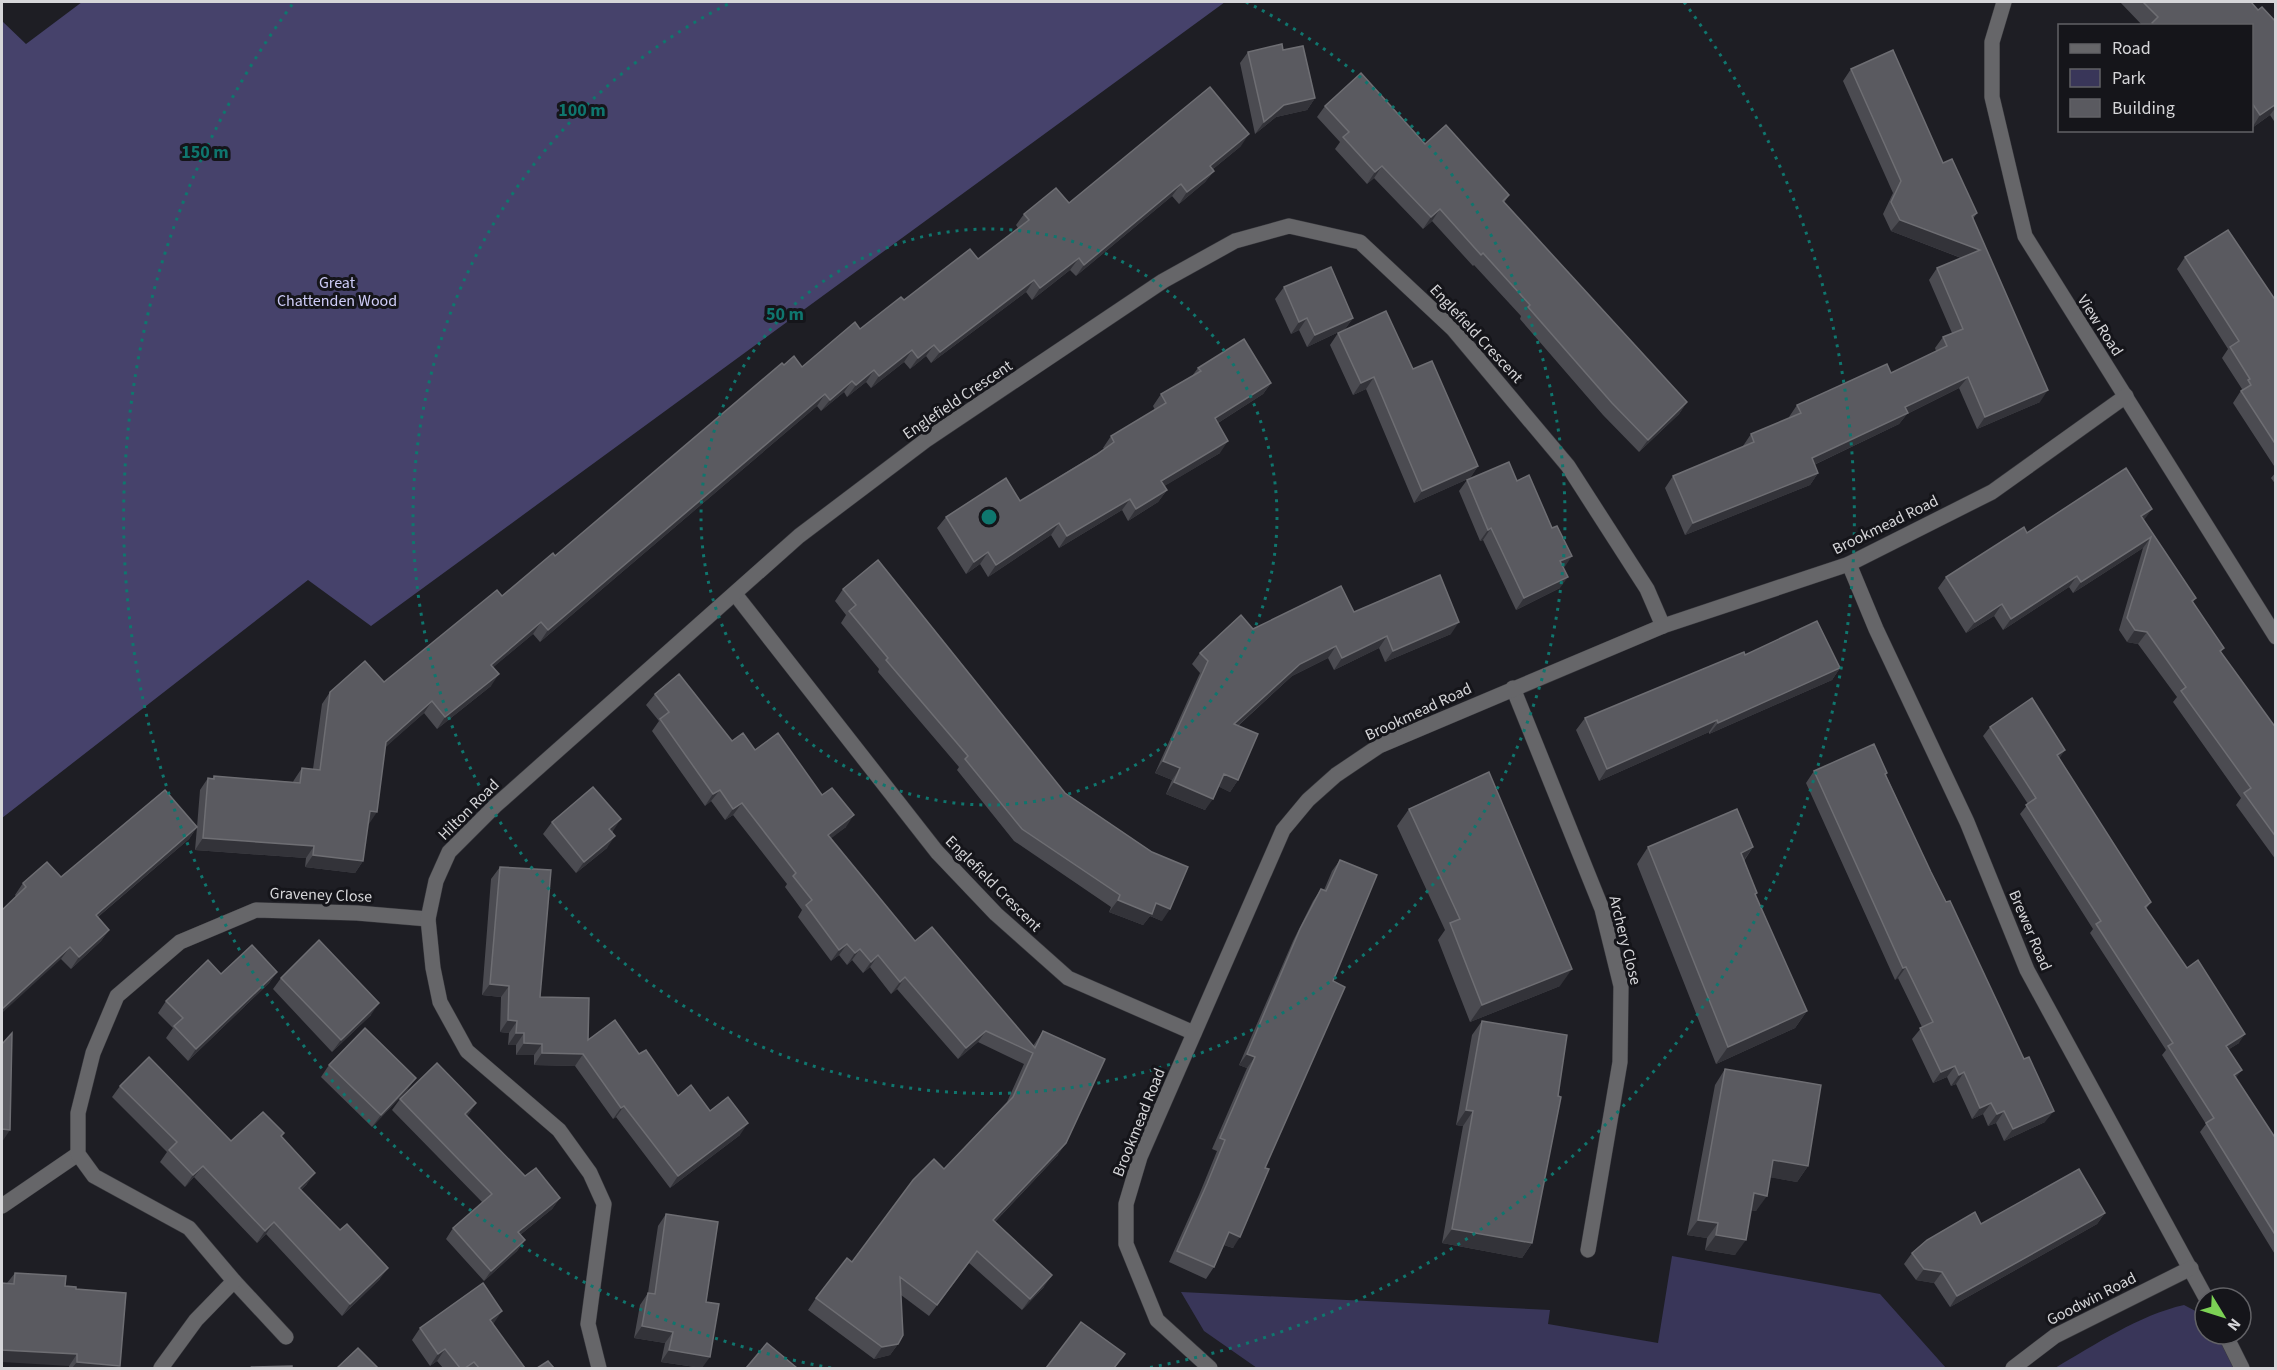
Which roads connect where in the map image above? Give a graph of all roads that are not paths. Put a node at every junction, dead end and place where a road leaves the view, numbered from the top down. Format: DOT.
graph roads {
  1 [pos="2004,2"];
  2 [pos="2126,396"];
  3 [pos="1849,564"];
  4 [pos="735,594"];
  5 [pos="1663,626"];
  6 [pos="2276,637"];
  7 [pos="1513,688"];
  8 [pos="428,919"];
  9 [pos="1194,1033"];
  10 [pos="78,1154"];
  11 [pos="2,1206"];
  12 [pos="1588,1250"];
  13 [pos="2191,1268"];
  14 [pos="234,1281"];
  15 [pos="2200,1286"];
  16 [pos="286,1337"];
  17 [pos="2230,1346"];
  18 [pos="162,1366"];
  19 [pos="1202,1366"];
  20 [pos="599,1368"];
  21 [pos="2013,1368"];
  22 [pos="2242,1368"];
  1 -- 2 [label="street, View Road"];
  2 -- 3 [label="street, Brookmead Road"];
  2 -- 6 [label="street, View Road"];
  3 -- 5 [label="street, Brookmead Road"];
  3 -- 13 [label="street, Brewer Road"];
  4 -- 5 [label="street, Englefield Crescent"];
  4 -- 8 [label="street, Hilton Road"];
  4 -- 9 [label="street, Englefield Crescent"];
  5 -- 7 [label="street, Brookmead Road"];
  7 -- 9 [label="street, Brookmead Road"];
  7 -- 12 [label="street, Archery Close"];
  8 -- 10 [label="street, Graveney Close"];
  8 -- 20 [label="street, Hilton Road"];
  9 -- 19 [label="street, Brookmead Road"];
  10 -- 11 [label="street"];
  10 -- 14 [label="street"];
  13 -- 15 [label="street, Brewer Road"];
  13 -- 21 [label="street, Goodwin Road"];
  14 -- 16 [label="street"];
  14 -- 18 [label="street"];
  17 -- 22 [label="street"];
}
